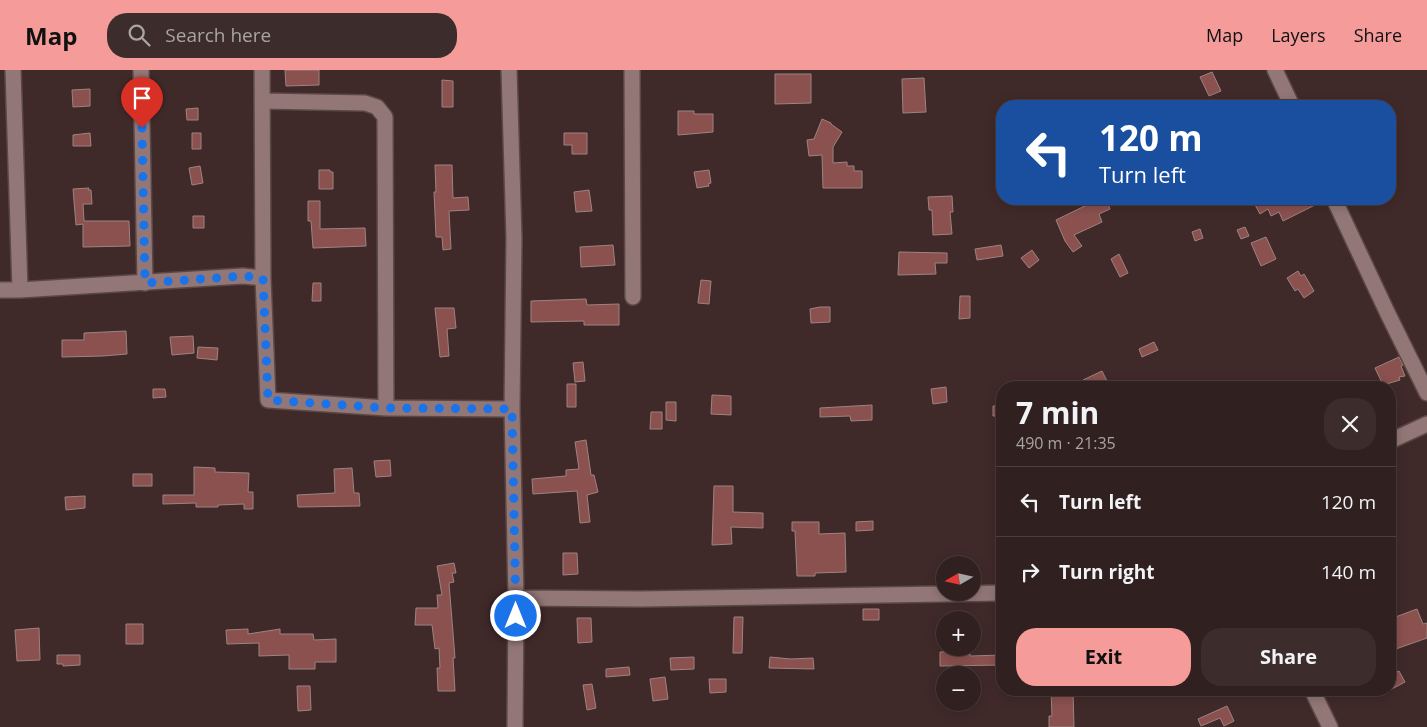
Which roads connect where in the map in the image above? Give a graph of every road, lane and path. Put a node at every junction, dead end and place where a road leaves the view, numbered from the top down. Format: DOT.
graph roads {
  1 [pos="13,70"];
  2 [pos="141,70"];
  3 [pos="262,70"];
  4 [pos="509,70"];
  5 [pos="632,70"];
  6 [pos="1275,70"];
  7 [pos="1289,100"];
  8 [pos="262,102"];
  9 [pos="1337,205"];
  10 [pos="263,278"];
  11 [pos="145,283"];
  12 [pos="0,290"];
  13 [pos="20,290"];
  14 [pos="633,297"];
  15 [pos="1427,393"];
  16 [pos="386,408"];
  17 [pos="512,409"];
  18 [pos="1427,424"];
  19 [pos="1396,438"];
  20 [pos="996,593"];
  21 [pos="516,598"];
  22 [pos="1315,696"];
  23 [pos="515,727"];
  24 [pos="1330,727"];
  1 -- 13 [label="street"];
  2 -- 11 [label="street"];
  3 -- 8 [label="street"];
  4 -- 17 [label="street"];
  5 -- 14 [label="street"];
  6 -- 7 [label="street"];
  8 -- 10 [label="street"];
  8 -- 16 [label="street"];
  9 -- 15 [label="street"];
  10 -- 11 [label="street"];
  10 -- 16 [label="street"];
  11 -- 13 [label="street"];
  12 -- 13 [label="street"];
  16 -- 17 [label="street"];
  17 -- 21 [label="street"];
  18 -- 19 [label="street"];
  20 -- 21 [label="street"];
  21 -- 23 [label="street"];
  22 -- 24 [label="street"];
}
